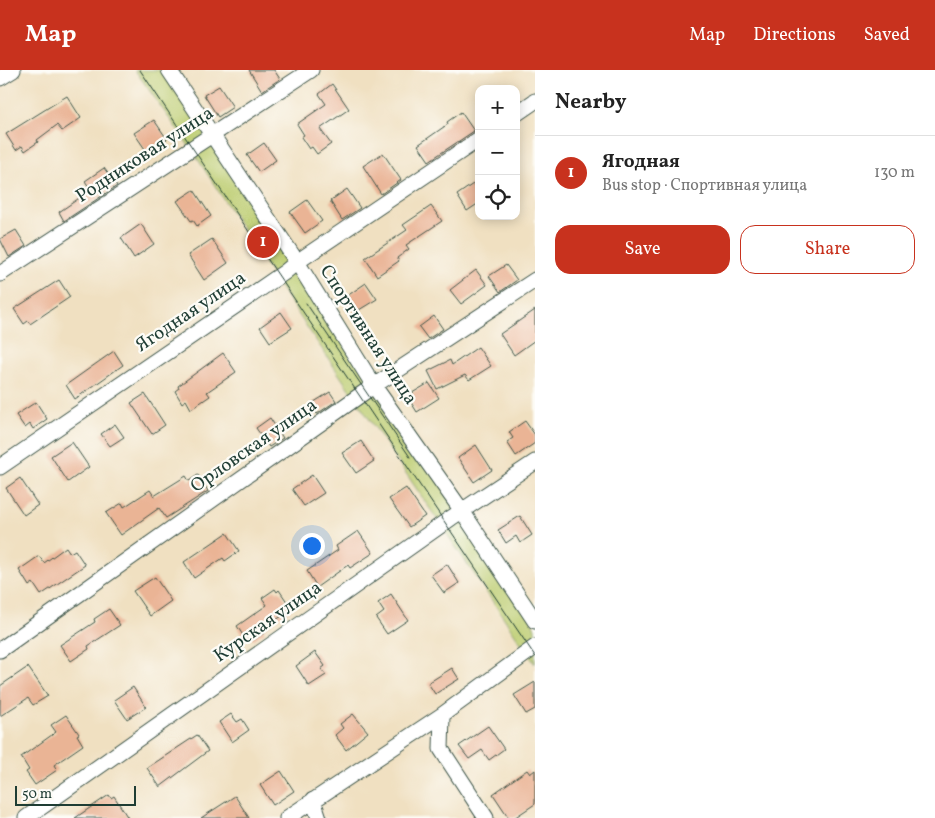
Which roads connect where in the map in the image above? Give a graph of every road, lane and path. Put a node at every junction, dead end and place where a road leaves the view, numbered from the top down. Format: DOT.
graph roads {
  1 [pos="13,70"];
  2 [pos="169,70"];
  3 [pos="311,70"];
  4 [pos="0,78"];
  5 [pos="535,102"];
  6 [pos="520,111"];
  7 [pos="212,135"];
  8 [pos="475,142"];
  9 [pos="297,262"];
  10 [pos="0,274"];
  11 [pos="535,280"];
  12 [pos="374,386"];
  13 [pos="535,462"];
  14 [pos="0,467"];
  15 [pos="462,511"];
  16 [pos="535,620"];
  17 [pos="535,647"];
  18 [pos="0,650"];
  19 [pos="442,715"];
  20 [pos="313,800"];
  21 [pos="26,818"];
  22 [pos="287,818"];
  23 [pos="319,818"];
  24 [pos="486,818"];
  1 -- 4 [label="street"];
  2 -- 7 [label="street, Спортивная улица"];
  3 -- 7 [label="street, Родниковая улица"];
  5 -- 6 [label="street"];
  7 -- 9 [label="street, Спортивная улица"];
  7 -- 10 [label="street, Родниковая улица"];
  8 -- 9 [label="street, Ягодная улица"];
  9 -- 12 [label="street, Спортивная улица"];
  9 -- 14 [label="street, Ягодная улица"];
  11 -- 12 [label="street, Орловская улица"];
  12 -- 15 [label="street, Спортивная улица"];
  12 -- 18 [label="street, Орловская улица"];
  13 -- 15 [label="street, Курская улица"];
  15 -- 16 [label="street, Спортивная улица"];
  15 -- 21 [label="street, Курская улица"];
  17 -- 19 [label="street"];
  19 -- 20 [label="street"];
  19 -- 24 [label="street"];
  20 -- 22 [label="street"];
  20 -- 23 [label="street"];
}
